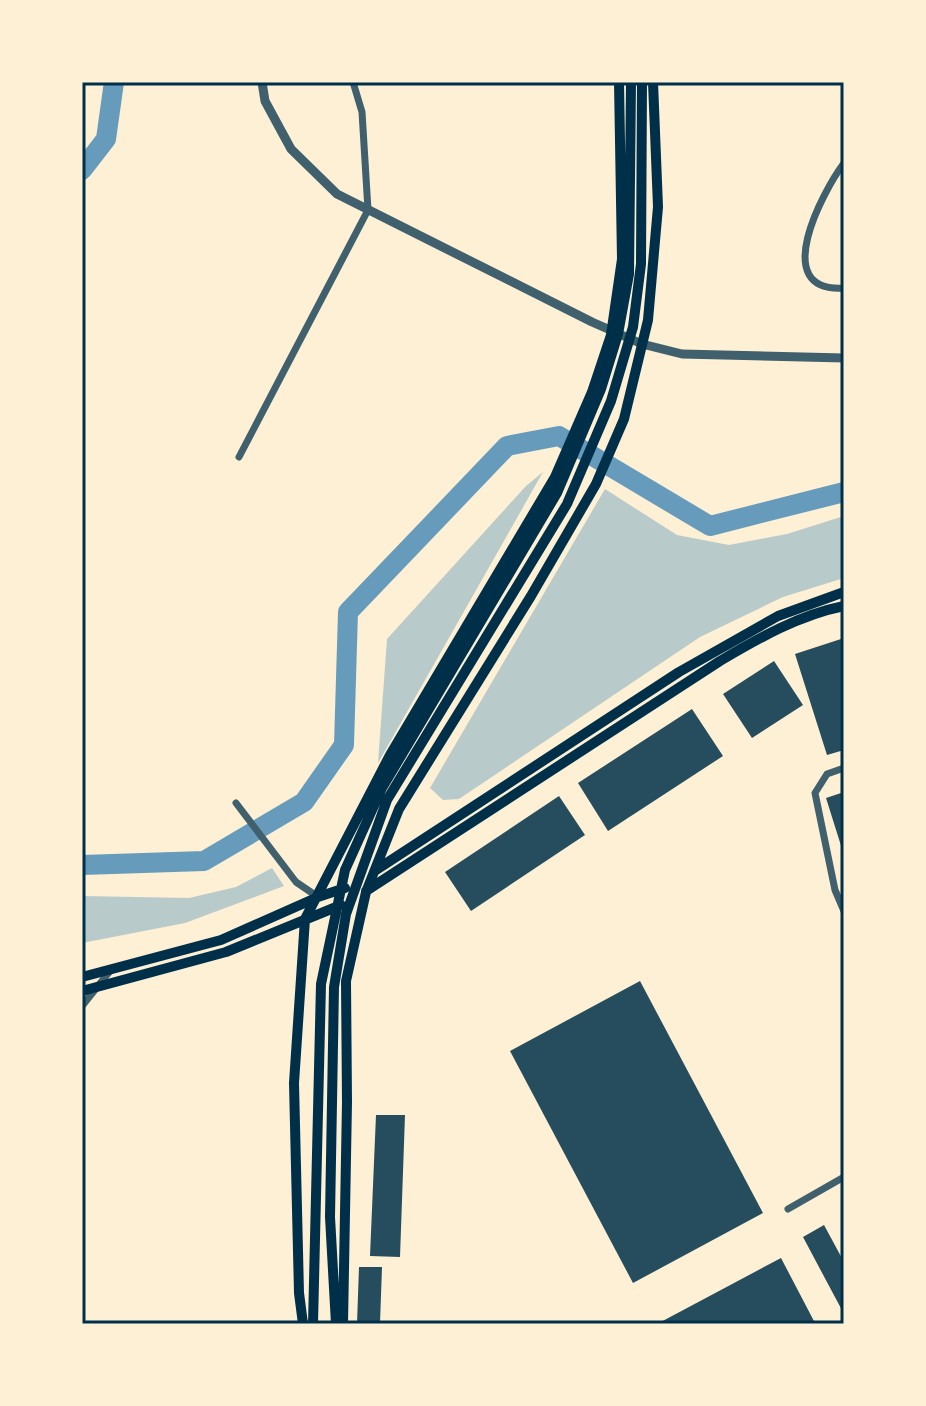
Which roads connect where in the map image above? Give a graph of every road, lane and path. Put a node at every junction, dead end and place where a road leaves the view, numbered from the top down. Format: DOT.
graph roads {
  1 [pos="262,82"];
  2 [pos="353,82"];
  3 [pos="619,82"];
  4 [pos="631,82"];
  5 [pos="642,82"];
  6 [pos="653,82"];
  7 [pos="844,163"];
  8 [pos="368,210"];
  9 [pos="844,288"];
  10 [pos="615,333"];
  11 [pos="642,344"];
  12 [pos="844,358"];
  13 [pos="239,457"];
  14 [pos="844,592"];
  15 [pos="844,606"];
  16 [pos="844,768"];
  17 [pos="236,803"];
  18 [pos="375,870"];
  19 [pos="366,892"];
  20 [pos="318,897"];
  21 [pos="844,911"];
  22 [pos="305,919"];
  23 [pos="110,971"];
  24 [pos="82,977"];
  25 [pos="97,989"];
  26 [pos="82,991"];
  27 [pos="82,1006"];
  28 [pos="844,1177"];
  29 [pos="788,1209"];
  30 [pos="303,1324"];
  31 [pos="313,1324"];
  32 [pos="336,1324"];
  33 [pos="343,1324"];
  1 -- 8 [label="street"];
  2 -- 8 [label="street"];
  3 -- 10 [label="main road"];
  4 -- 10 [label="main road"];
  5 -- 32 [label="main road"];
  6 -- 11 [label="main road"];
  7 -- 9 [label="street"];
  8 -- 10 [label="street"];
  8 -- 13 [label="street"];
  10 -- 11 [label="street"];
  10 -- 20 [label="main road"];
  10 -- 31 [label="main road"];
  11 -- 12 [label="street"];
  11 -- 18 [label="main road"];
  14 -- 18 [label="main road"];
  15 -- 19 [label="main road"];
  16 -- 21 [label="street"];
  17 -- 20 [label="street"];
  18 -- 19 [label="main road"];
  18 -- 20 [label="main road"];
  19 -- 22 [label="main road"];
  19 -- 33 [label="main road"];
  20 -- 22 [label="main road"];
  20 -- 23 [label="main road"];
  22 -- 25 [label="main road"];
  22 -- 30 [label="main road"];
  23 -- 24 [label="main road"];
  23 -- 25 [label="street"];
  25 -- 26 [label="main road"];
  25 -- 27 [label="street"];
  28 -- 29 [label="street"];
}
